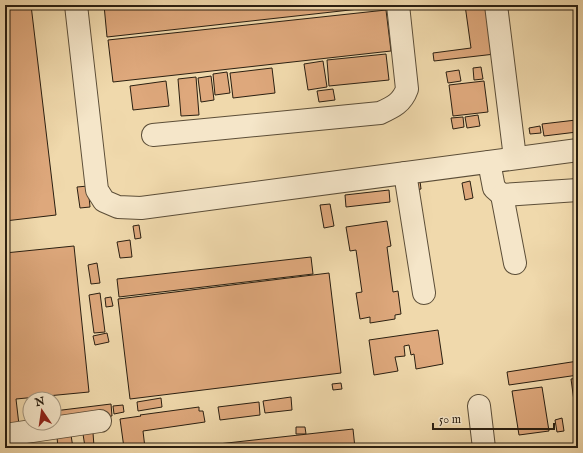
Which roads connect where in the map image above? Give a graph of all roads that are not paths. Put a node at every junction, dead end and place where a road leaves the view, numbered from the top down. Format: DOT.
graph roads {
  1 [pos="76,5"];
  2 [pos="398,5"];
  3 [pos="496,5"];
  4 [pos="153,135"];
  5 [pos="578,150"];
  6 [pos="516,158"];
  7 [pos="489,162"];
  8 [pos="405,173"];
  9 [pos="578,190"];
  10 [pos="502,195"];
  11 [pos="515,263"];
  12 [pos="424,293"];
  13 [pos="479,406"];
  14 [pos="100,421"];
  15 [pos="5,435"];
  16 [pos="484,448"];
  1 -- 8 [label="street"];
  2 -- 4 [label="street"];
  3 -- 6 [label="street"];
  5 -- 6 [label="street"];
  6 -- 7 [label="street"];
  7 -- 8 [label="street"];
  7 -- 10 [label="street"];
  8 -- 12 [label="street"];
  9 -- 10 [label="street"];
  10 -- 11 [label="street"];
  13 -- 16 [label="street"];
  14 -- 15 [label="street"];
}
